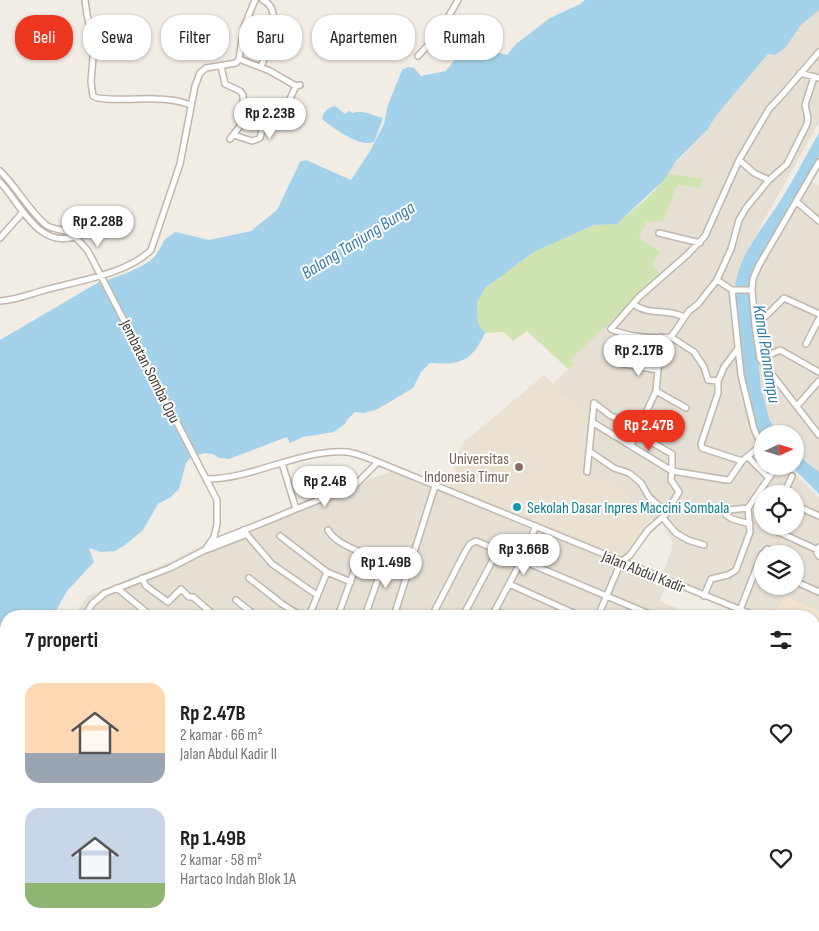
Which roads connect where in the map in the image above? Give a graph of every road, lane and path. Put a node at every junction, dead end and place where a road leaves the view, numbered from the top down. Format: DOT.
graph roads {
  1 [pos="85,0"];
  2 [pos="255,0"];
  3 [pos="263,0"];
  4 [pos="458,0"];
  5 [pos="249,15"];
  6 [pos="819,52"];
  7 [pos="418,56"];
  8 [pos="239,59"];
  9 [pos="242,60"];
  10 [pos="221,66"];
  11 [pos="261,67"];
  12 [pos="800,73"];
  13 [pos="816,78"];
  14 [pos="288,103"];
  15 [pos="192,105"];
  16 [pos="244,117"];
  17 [pos="739,160"];
  18 [pos="819,162"];
  19 [pos="0,171"];
  20 [pos="769,180"];
  21 [pos="0,182"];
  22 [pos="797,202"];
  23 [pos="23,212"];
  24 [pos="819,221"];
  25 [pos="659,233"];
  26 [pos="73,237"];
  27 [pos="0,238"];
  28 [pos="700,242"];
  29 [pos="103,278"];
  30 [pos="716,280"];
  31 [pos="733,290"];
  32 [pos="751,290"];
  33 [pos="0,301"];
  34 [pos="633,304"];
  35 [pos="819,314"];
  36 [pos="684,317"];
  37 [pos="819,319"];
  38 [pos="754,325"];
  39 [pos="671,337"];
  40 [pos="661,338"];
  41 [pos="806,344"];
  42 [pos="738,350"];
  43 [pos="760,360"];
  44 [pos="623,364"];
  45 [pos="658,370"];
  46 [pos="819,372"];
  47 [pos="718,381"];
  48 [pos="818,384"];
  49 [pos="656,391"];
  50 [pos="797,406"];
  51 [pos="686,408"];
  52 [pos="644,417"];
  53 [pos="592,422"];
  54 [pos="639,427"];
  55 [pos="819,435"];
  56 [pos="671,438"];
  57 [pos="631,445"];
  58 [pos="589,451"];
  59 [pos="748,457"];
  60 [pos="742,461"];
  61 [pos="378,462"];
  62 [pos="282,463"];
  63 [pos="672,471"];
  64 [pos="587,472"];
  65 [pos="770,475"];
  66 [pos="792,476"];
  67 [pos="768,478"];
  68 [pos="207,479"];
  69 [pos="788,485"];
  70 [pos="435,486"];
  71 [pos="748,508"];
  72 [pos="296,509"];
  73 [pos="804,509"];
  74 [pos="665,515"];
  75 [pos="819,516"];
  76 [pos="750,524"];
  77 [pos="536,526"];
  78 [pos="328,530"];
  79 [pos="245,532"];
  80 [pos="785,535"];
  81 [pos="235,536"];
  82 [pos="280,536"];
  83 [pos="211,542"];
  84 [pos="704,545"];
  85 [pos="205,550"];
  86 [pos="498,550"];
  87 [pos="819,551"];
  88 [pos="361,552"];
  89 [pos="521,559"];
  90 [pos="621,562"];
  91 [pos="327,572"];
  92 [pos="754,577"];
  93 [pos="142,578"];
  94 [pos="249,578"];
  95 [pos="351,582"];
  96 [pos="509,584"];
  97 [pos="804,585"];
  98 [pos="117,588"];
  99 [pos="819,592"];
  100 [pos="317,595"];
  101 [pos="608,596"];
  102 [pos="704,596"];
  103 [pos="236,600"];
  104 [pos="89,610"];
  105 [pos="144,610"];
  106 [pos="208,610"];
  107 [pos="248,610"];
  108 [pos="292,610"];
  109 [pos="311,610"];
  110 [pos="340,610"];
  111 [pos="367,610"];
  112 [pos="396,610"];
  113 [pos="435,610"];
  114 [pos="466,610"];
  115 [pos="496,610"];
  116 [pos="561,610"];
  117 [pos="601,610"];
  118 [pos="640,610"];
  119 [pos="740,610"];
  1 -- 15 [label="street"];
  2 -- 5 [label="street"];
  3 -- 11 [label="street"];
  4 -- 7 [label="street"];
  6 -- 12 [label="street"];
  8 -- 10 [label="street"];
  9 -- 11 [label="street"];
  10 -- 15 [label="street"];
  10 -- 16 [label="street"];
  11 -- 14 [label="street"];
  12 -- 13 [label="street"];
  12 -- 17 [label="street"];
  13 -- 20 [label="street"];
  15 -- 29 [label="street"];
  16 -- 16 [label="street"];
  17 -- 20 [label="street"];
  17 -- 28 [label="street"];
  18 -- 22 [label="street"];
  19 -- 26 [label="street"];
  20 -- 30 [label="street"];
  21 -- 23 [label="street"];
  22 -- 24 [label="street"];
  22 -- 32 [label="street"];
  23 -- 26 [label="street"];
  23 -- 27 [label="street"];
  25 -- 28 [label="street"];
  26 -- 29 [label="street, Jembatan Somba Opu"];
  28 -- 34 [label="street"];
  29 -- 33 [label="street"];
  29 -- 68 [label="street, Jembatan Somba Opu"];
  30 -- 31 [label="street"];
  30 -- 36 [label="street"];
  31 -- 32 [label="street"];
  31 -- 42 [label="street"];
  32 -- 38 [label="street"];
  34 -- 36 [label="street"];
  34 -- 40 [label="street"];
  35 -- 38 [label="street"];
  36 -- 39 [label="street"];
  37 -- 41 [label="street"];
  38 -- 43 [label="street"];
  39 -- 40 [label="street"];
  39 -- 47 [label="street"];
  40 -- 45 [label="street"];
  42 -- 47 [label="street"];
  42 -- 59 [label="street"];
  43 -- 46 [label="street"];
  43 -- 50 [label="street"];
  44 -- 45 [label="street"];
  45 -- 49 [label="street"];
  47 -- 60 [label="street"];
  48 -- 50 [label="street"];
  49 -- 51 [label="street"];
  49 -- 52 [label="street"];
  50 -- 55 [label="street"];
  52 -- 54 [label="street"];
  52 -- 56 [label="street"];
  53 -- 54 [label="street"];
  53 -- 57 [label="street"];
  53 -- 58 [label="street"];
  54 -- 57 [label="street"];
  54 -- 63 [label="street"];
  57 -- 63 [label="street"];
  58 -- 64 [label="street"];
  58 -- 74 [label="street"];
  59 -- 60 [label="street"];
  59 -- 67 [label="street"];
  60 -- 63 [label="street"];
  61 -- 62 [label="street, Jalan Abdul Kadir"];
  61 -- 70 [label="street, Jalan Abdul Kadir"];
  61 -- 72 [label="street"];
  62 -- 68 [label="street, Jalan Abdul Kadir"];
  62 -- 72 [label="street"];
  63 -- 74 [label="street"];
  65 -- 67 [label="street"];
  66 -- 69 [label="street"];
  67 -- 71 [label="street"];
  68 -- 83 [label="street"];
  70 -- 77 [label="street, Jalan Abdul Kadir"];
  70 -- 112 [label="street"];
  71 -- 76 [label="street"];
  71 -- 76 [label="street"];
  72 -- 79 [label="street"];
  73 -- 75 [label="street"];
  74 -- 84 [label="street"];
  74 -- 90 [label="street"];
  76 -- 102 [label="street"];
  77 -- 89 [label="street"];
  77 -- 90 [label="street, Jalan Abdul Kadir"];
  78 -- 88 [label="street"];
  79 -- 81 [label="street"];
  79 -- 100 [label="street"];
  80 -- 87 [label="street"];
  81 -- 83 [label="street"];
  81 -- 85 [label="street"];
  82 -- 91 [label="street"];
  83 -- 85 [label="street"];
  85 -- 93 [label="street"];
  86 -- 89 [label="street"];
  86 -- 113 [label="street"];
  86 -- 114 [label="street"];
  88 -- 95 [label="street"];
  88 -- 111 [label="street"];
  89 -- 96 [label="street"];
  89 -- 101 [label="street"];
  90 -- 101 [label="street"];
  90 -- 102 [label="street, Jalan Abdul Kadir"];
  91 -- 95 [label="street"];
  91 -- 100 [label="street"];
  92 -- 119 [label="street"];
  93 -- 98 [label="street"];
  93 -- 106 [label="street"];
  94 -- 108 [label="street"];
  95 -- 110 [label="street"];
  96 -- 115 [label="street"];
  96 -- 116 [label="street"];
  97 -- 99 [label="street"];
  98 -- 104 [label="street"];
  98 -- 105 [label="street"];
  100 -- 109 [label="street"];
  101 -- 117 [label="street"];
  101 -- 118 [label="street"];
  102 -- 119 [label="street, Jalan Abdul Kadir"];
  103 -- 107 [label="street"];
}
